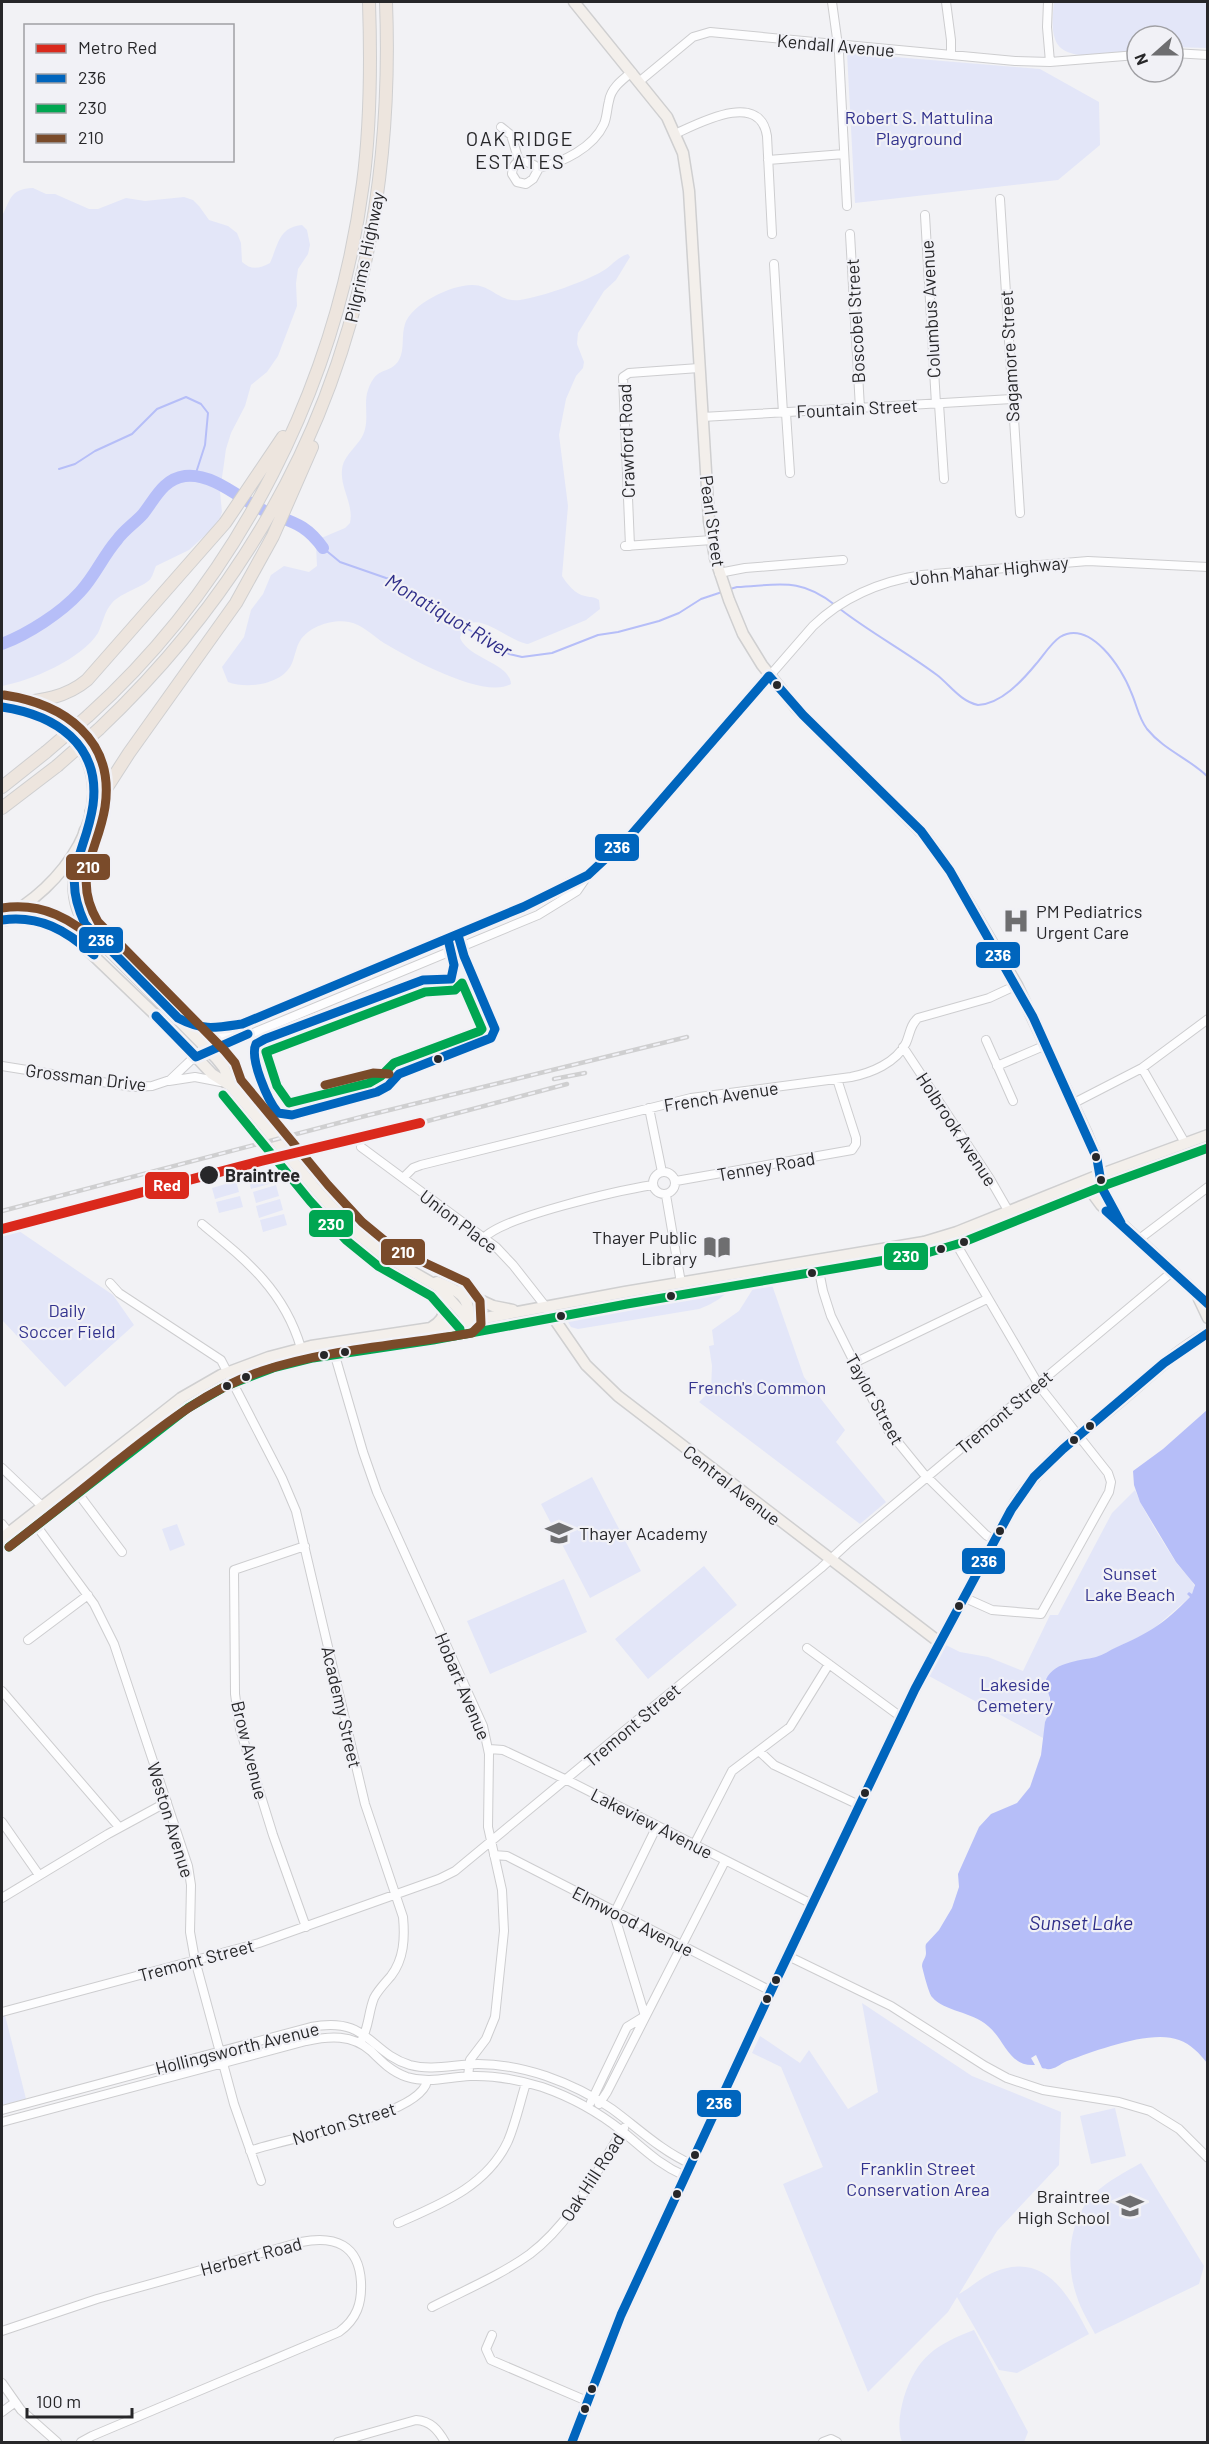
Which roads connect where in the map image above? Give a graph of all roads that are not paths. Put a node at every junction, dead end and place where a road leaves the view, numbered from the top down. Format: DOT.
graph roads {
  1 [pos="369,2"];
  2 [pos="386,2"];
  3 [pos="574,2"];
  4 [pos="832,2"];
  5 [pos="946,2"];
  6 [pos="1048,2"];
  7 [pos="838,45"];
  8 [pos="1185,52"];
  9 [pos="951,55"];
  10 [pos="1208,55"];
  11 [pos="1125,56"];
  12 [pos="1050,62"];
  13 [pos="632,72"];
  14 [pos="640,81"];
  15 [pos="501,127"];
  16 [pos="675,134"];
  17 [pos="844,154"];
  18 [pos="768,160"];
  19 [pos="519,161"];
  20 [pos="539,168"];
  21 [pos="1000,199"];
  22 [pos="847,207"];
  23 [pos="925,215"];
  24 [pos="772,234"];
  25 [pos="850,234"];
  26 [pos="774,264"];
  27 [pos="699,368"];
  28 [pos="1012,399"];
  29 [pos="938,404"];
  30 [pos="860,408"];
  31 [pos="784,413"];
  32 [pos="702,417"];
  33 [pos="790,473"];
  34 [pos="944,479"];
  35 [pos="258,488"];
  36 [pos="283,501"];
  37 [pos="1020,513"];
  38 [pos="712,540"];
  39 [pos="843,560"];
  40 [pos="1208,567"];
  41 [pos="721,578"];
  42 [pos="769,676"];
  43 [pos="2,706"];
  44 [pos="2,787"];
  45 [pos="2,808"];
  46 [pos="91,812"];
  47 [pos="85,830"];
  48 [pos="588,875"];
  49 [pos="2,919"];
  50 [pos="1017,986"];
  51 [pos="328,987"];
  52 [pos="178,1018"];
  53 [pos="1208,1019"];
  54 [pos="242,1024"];
  55 [pos="272,1024"];
  56 [pos="986,1040"];
  57 [pos="1046,1045"];
  58 [pos="903,1047"];
  59 [pos="208,1048"];
  60 [pos="196,1057"];
  61 [pos="2,1066"];
  62 [pos="997,1066"];
  63 [pos="1142,1068"];
  64 [pos="837,1079"];
  65 [pos="166,1082"];
  66 [pos="228,1084"];
  67 [pos="1013,1101"];
  68 [pos="1072,1104"];
  69 [pos="649,1108"];
  70 [pos="1208,1135"];
  71 [pos="1185,1143"];
  72 [pos="361,1147"];
  73 [pos="662,1172"];
  74 [pos="1099,1175"];
  75 [pos="403,1178"];
  76 [pos="676,1181"];
  77 [pos="1084,1182"];
  78 [pos="653,1185"];
  79 [pos="1208,1187"];
  80 [pos="666,1195"];
  81 [pos="1009,1212"];
  82 [pos="1120,1223"];
  83 [pos="202,1224"];
  84 [pos="951,1235"];
  85 [pos="484,1238"];
  86 [pos="1138,1240"];
  87 [pos="817,1261"];
  88 [pos="1172,1272"];
  89 [pos="420,1276"];
  90 [pos="110,1283"];
  91 [pos="681,1283"];
  92 [pos="457,1290"];
  93 [pos="1197,1297"];
  94 [pos="987,1299"];
  95 [pos="1208,1304"];
  96 [pos="546,1307"];
  97 [pos="522,1311"];
  98 [pos="1208,1318"];
  99 [pos="469,1321"];
  100 [pos="430,1328"];
  101 [pos="1208,1333"];
  102 [pos="331,1342"];
  103 [pos="301,1348"];
  104 [pos="854,1363"];
  105 [pos="228,1372"];
  106 [pos="1038,1384"];
  107 [pos="1080,1435"];
  108 [pos="2,1468"];
  109 [pos="927,1476"];
  110 [pos="71,1484"];
  111 [pos="44,1506"];
  112 [pos="30,1517"];
  113 [pos="4,1532"];
  114 [pos="994,1540"];
  115 [pos="305,1546"];
  116 [pos="122,1552"];
  117 [pos="830,1560"];
  118 [pos="88,1595"];
  119 [pos="963,1597"];
  120 [pos="28,1640"];
  121 [pos="939,1642"];
  122 [pos="807,1647"];
  123 [pos="829,1664"];
  124 [pos="2,1691"];
  125 [pos="901,1717"];
  126 [pos="489,1749"];
  127 [pos="759,1751"];
  128 [pos="567,1780"];
  129 [pos="167,1802"];
  130 [pos="859,1805"];
  131 [pos="2,1822"];
  132 [pos="657,1826"];
  133 [pos="119,1827"];
  134 [pos="491,1842"];
  135 [pos="694,1845"];
  136 [pos="494,1855"];
  137 [pos="724,1861"];
  138 [pos="39,1875"];
  139 [pos="396,1894"];
  140 [pos="2,1898"];
  141 [pos="812,1904"];
  142 [pos="615,1912"];
  143 [pos="306,1927"];
  144 [pos="681,1945"];
  145 [pos="788,1956"];
  146 [pos="195,1960"];
  147 [pos="771,1991"];
  148 [pos="2,2012"];
  149 [pos="645,2016"];
  150 [pos="287,2034"];
  151 [pos="363,2039"];
  152 [pos="291,2045"];
  153 [pos="220,2051"];
  154 [pos="223,2063"];
  155 [pos="407,2064"];
  156 [pos="469,2064"];
  157 [pos="519,2069"];
  158 [pos="404,2076"];
  159 [pos="468,2076"];
  160 [pos="428,2081"];
  161 [pos="521,2082"];
  162 [pos="102,2083"];
  163 [pos="105,2094"];
  164 [pos="592,2097"];
  165 [pos="601,2102"];
  166 [pos="591,2109"];
  167 [pos="2,2110"];
  168 [pos="4,2121"];
  169 [pos="628,2122"];
  170 [pos="622,2131"];
  171 [pos="250,2151"];
  172 [pos="1208,2158"];
  173 [pos="691,2164"];
  174 [pos="685,2176"];
  175 [pos="261,2181"];
  176 [pos="398,2223"];
  177 [pos="432,2307"];
  178 [pos="2,2331"];
  179 [pos="492,2335"];
  180 [pos="2,2383"];
  181 [pos="587,2401"];
  182 [pos="14,2403"];
  183 [pos="2,2412"];
  184 [pos="57,2442"];
  185 [pos="81,2442"];
  186 [pos="338,2442"];
  187 [pos="445,2442"];
  188 [pos="572,2442"];
  189 [pos="823,2442"];
  190 [pos="837,2442"];
  1 -- 35 [label="highway, Pilgrims Highway"];
  2 -- 36 [label="highway, Pilgrims Highway"];
  3 -- 13 [label="main road, Pearl Street"];
  4 -- 7 [label="street"];
  5 -- 9 [label="street"];
  6 -- 12 [label="street"];
  7 -- 9 [label="street, Kendall Avenue"];
  7 -- 14 [label="street, Kendall Avenue"];
  7 -- 17 [label="street"];
  8 -- 10 [label="street"];
  9 -- 12 [label="street, Kendall Avenue"];
  11 -- 12 [label="street, Kendall Avenue"];
  13 -- 14 [label="main road, Pearl Street"];
  13 -- 20 [label="street"];
  14 -- 16 [label="main road, Pearl Street"];
  15 -- 19 [label="street"];
  16 -- 18 [label="street"];
  16 -- 27 [label="main road, Pearl Street"];
  17 -- 18 [label="street"];
  17 -- 22 [label="street"];
  18 -- 24 [label="street"];
  19 -- 20 [label="street"];
  19 -- 20 [label="street"];
  21 -- 28 [label="street, Sagamore Street"];
  23 -- 29 [label="street, Columbus Avenue"];
  25 -- 30 [label="street, Boscobel Street"];
  26 -- 31 [label="street"];
  27 -- 32 [label="main road, Pearl Street"];
  27 -- 38 [label="street, Crawford Road"];
  28 -- 29 [label="street, Fountain Street"];
  28 -- 37 [label="street, Sagamore Street"];
  29 -- 30 [label="street, Fountain Street"];
  29 -- 34 [label="street, Columbus Avenue"];
  30 -- 31 [label="street, Fountain Street"];
  31 -- 32 [label="street, Fountain Street"];
  31 -- 33 [label="street"];
  32 -- 38 [label="main road, Pearl Street"];
  35 -- 43 [label="highway"];
  35 -- 44 [label="highway, bridge"];
  36 -- 45 [label="highway, bridge"];
  36 -- 46 [label="highway"];
  38 -- 41 [label="main road, Pearl Street"];
  39 -- 41 [label="street"];
  40 -- 42 [label="street, John Mahar Highway"];
  41 -- 42 [label="main road, Pearl Street"];
  42 -- 48 [label="street, John Mahar Highway"];
  42 -- 50 [label="main road, Pearl Street"];
  43 -- 46 [label="main road"];
  46 -- 47 [label="main road"];
  47 -- 49 [label="main road"];
  47 -- 52 [label="main road"];
  48 -- 51 [label="street"];
  48 -- 55 [label="street"];
  49 -- 60 [label="main road"];
  50 -- 57 [label="main road, Pearl Street"];
  50 -- 58 [label="street, French Avenue"];
  51 -- 54 [label="street"];
  51 -- 55 [label="street"];
  52 -- 54 [label="street"];
  52 -- 59 [label="main road"];
  53 -- 63 [label="street"];
  54 -- 59 [label="street"];
  55 -- 59 [label="street"];
  56 -- 62 [label="street"];
  57 -- 62 [label="street"];
  57 -- 68 [label="main road, Pearl Street"];
  58 -- 64 [label="street, French Avenue"];
  58 -- 81 [label="street, Holbrook Avenue"];
  59 -- 60 [label="street, Grossman Drive"];
  59 -- 66 [label="main road"];
  60 -- 65 [label="street, Grossman Drive"];
  60 -- 66 [label="main road"];
  61 -- 65 [label="street, Grossman Drive"];
  62 -- 67 [label="street"];
  63 -- 68 [label="street"];
  63 -- 71 [label="street"];
  64 -- 69 [label="street, French Avenue"];
  64 -- 76 [label="street, Tenney Road"];
  65 -- 66 [label="street"];
  66 -- 89 [label="main road"];
  68 -- 74 [label="main road, Pearl Street"];
  69 -- 73 [label="street"];
  69 -- 75 [label="street, French Avenue"];
  70 -- 71 [label="main road"];
  71 -- 74 [label="main road"];
  72 -- 75 [label="street, Union Place"];
  73 -- 76 [label="street"];
  73 -- 78 [label="street"];
  74 -- 77 [label="main road"];
  74 -- 82 [label="main road, Pearl Street"];
  75 -- 85 [label="street, Union Place"];
  76 -- 80 [label="street"];
  77 -- 81 [label="main road"];
  77 -- 82 [label="main road"];
  78 -- 80 [label="street"];
  78 -- 85 [label="street"];
  79 -- 86 [label="street"];
  80 -- 91 [label="street"];
  81 -- 84 [label="main road"];
  82 -- 86 [label="main road"];
  83 -- 103 [label="street"];
  84 -- 87 [label="main road"];
  84 -- 94 [label="street"];
  85 -- 96 [label="street, Union Place"];
  86 -- 88 [label="main road"];
  87 -- 91 [label="main road"];
  87 -- 104 [label="street, Taylor Street"];
  88 -- 93 [label="main road"];
  88 -- 106 [label="street, Tremont Street"];
  89 -- 92 [label="main road"];
  89 -- 99 [label="main road"];
  89 -- 100 [label="main road"];
  90 -- 105 [label="street, Academy Street"];
  91 -- 96 [label="main road"];
  92 -- 97 [label="main road"];
  92 -- 99 [label="main road"];
  93 -- 95 [label="main road"];
  93 -- 98 [label="main road"];
  94 -- 104 [label="street"];
  94 -- 106 [label="street"];
  96 -- 97 [label="main road"];
  96 -- 117 [label="main road, Central Avenue"];
  97 -- 99 [label="main road"];
  99 -- 100 [label="main road"];
  100 -- 102 [label="main road"];
  101 -- 107 [label="main road"];
  102 -- 103 [label="main road"];
  102 -- 126 [label="street, Hobart Avenue"];
  103 -- 105 [label="main road"];
  104 -- 109 [label="street, Taylor Street"];
  105 -- 110 [label="main road"];
  105 -- 115 [label="street, Academy Street"];
  106 -- 107 [label="street"];
  106 -- 109 [label="street, Tremont Street"];
  107 -- 114 [label="main road"];
  107 -- 119 [label="street"];
  108 -- 111 [label="street"];
  109 -- 114 [label="street, Taylor Street"];
  109 -- 117 [label="street, Tremont Street"];
  110 -- 111 [label="main road"];
  110 -- 116 [label="street"];
  111 -- 112 [label="main road"];
  112 -- 113 [label="main road"];
  112 -- 118 [label="street, Weston Avenue"];
  114 -- 119 [label="main road"];
  115 -- 139 [label="street, Academy Street"];
  115 -- 143 [label="street, Brow Avenue"];
  117 -- 121 [label="main road, Central Avenue"];
  117 -- 128 [label="street, Tremont Street"];
  118 -- 120 [label="street"];
  118 -- 129 [label="street, Weston Avenue"];
  119 -- 121 [label="main road"];
  121 -- 125 [label="main road"];
  122 -- 123 [label="street"];
  123 -- 125 [label="street"];
  123 -- 127 [label="street"];
  124 -- 133 [label="street"];
  125 -- 130 [label="main road"];
  126 -- 128 [label="street, Lakeview Avenue"];
  126 -- 134 [label="street, Hobart Avenue"];
  127 -- 130 [label="street"];
  127 -- 135 [label="street"];
  128 -- 132 [label="street, Lakeview Avenue"];
  128 -- 134 [label="street, Tremont Street"];
  129 -- 133 [label="street"];
  129 -- 146 [label="street, Weston Avenue"];
  130 -- 141 [label="main road"];
  131 -- 138 [label="street"];
  132 -- 135 [label="street, Lakeview Avenue"];
  132 -- 142 [label="street"];
  133 -- 138 [label="street"];
  134 -- 136 [label="street, Hobart Avenue"];
  134 -- 139 [label="street, Tremont Street"];
  135 -- 137 [label="street, Lakeview Avenue"];
  136 -- 142 [label="street, Elmwood Avenue"];
  136 -- 156 [label="street, Hobart Avenue"];
  137 -- 141 [label="street, Lakeview Avenue"];
  137 -- 144 [label="street"];
  138 -- 140 [label="street"];
  139 -- 143 [label="street, Tremont Street"];
  139 -- 151 [label="street, Academy Street"];
  141 -- 145 [label="main road"];
  142 -- 144 [label="street, Elmwood Avenue"];
  142 -- 149 [label="street"];
  143 -- 146 [label="street, Tremont Street"];
  144 -- 147 [label="street, Elmwood Avenue"];
  144 -- 149 [label="street"];
  145 -- 147 [label="main road"];
  145 -- 172 [label="street"];
  146 -- 148 [label="street, Tremont Street"];
  146 -- 153 [label="street, Weston Avenue"];
  147 -- 173 [label="main road"];
  149 -- 164 [label="street"];
  149 -- 165 [label="street"];
  150 -- 151 [label="street, Hollingsworth Avenue"];
  150 -- 152 [label="street"];
  150 -- 153 [label="street, Hollingsworth Avenue"];
  151 -- 152 [label="street, Hollingsworth Avenue"];
  151 -- 155 [label="street, Hollingsworth Avenue"];
  151 -- 158 [label="street, Hollingsworth Avenue"];
  152 -- 154 [label="street, Hollingsworth Avenue"];
  153 -- 154 [label="street, Weston Avenue"];
  153 -- 162 [label="street, Hollingsworth Avenue"];
  154 -- 163 [label="street, Hollingsworth Avenue"];
  154 -- 171 [label="street, Weston Avenue"];
  155 -- 156 [label="street, Hollingsworth Avenue"];
  155 -- 158 [label="street"];
  156 -- 157 [label="street, Hollingsworth Avenue"];
  156 -- 159 [label="street, Hobart Avenue"];
  157 -- 161 [label="street"];
  157 -- 164 [label="street, Hollingsworth Avenue"];
  158 -- 160 [label="street, Hollingsworth Avenue"];
  159 -- 160 [label="street, Hollingsworth Avenue"];
  159 -- 161 [label="street, Hollingsworth Avenue"];
  160 -- 171 [label="street, Norton Street"];
  161 -- 166 [label="street, Hollingsworth Avenue"];
  161 -- 176 [label="street"];
  162 -- 163 [label="street"];
  162 -- 167 [label="street, Hollingsworth Avenue"];
  163 -- 168 [label="street, Hollingsworth Avenue"];
  164 -- 165 [label="street, Hollingsworth Avenue"];
  164 -- 166 [label="street"];
  165 -- 166 [label="street"];
  165 -- 169 [label="street, Hollingsworth Avenue"];
  166 -- 170 [label="street, Hollingsworth Avenue"];
  167 -- 168 [label="street"];
  169 -- 170 [label="street, Oak Hill Road"];
  169 -- 173 [label="street, Hollingsworth Avenue"];
  170 -- 174 [label="street, Hollingsworth Avenue"];
  170 -- 177 [label="street, Oak Hill Road"];
  171 -- 175 [label="street, Weston Avenue"];
  173 -- 174 [label="main road"];
  174 -- 181 [label="main road"];
  178 -- 185 [label="street, Herbert Road"];
  179 -- 181 [label="street"];
  180 -- 182 [label="street"];
  181 -- 188 [label="main road"];
  182 -- 183 [label="street"];
  182 -- 184 [label="street"];
  186 -- 187 [label="street"];
  189 -- 190 [label="street"];
}
